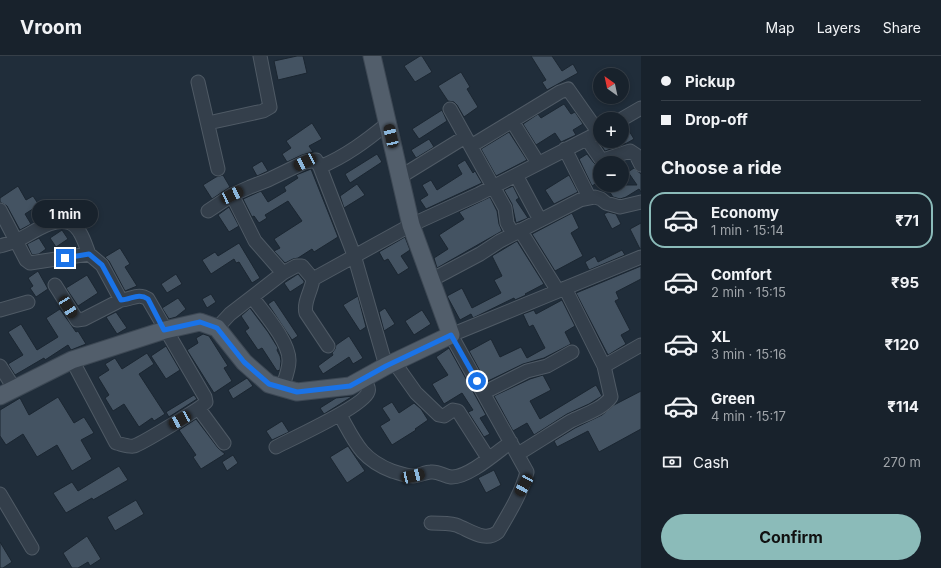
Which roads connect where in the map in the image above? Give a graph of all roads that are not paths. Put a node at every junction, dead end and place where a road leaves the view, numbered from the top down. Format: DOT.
graph roads {
  1 [pos="260,56"];
  2 [pos="372,56"];
  3 [pos="198,82"];
  4 [pos="641,108"];
  5 [pos="450,109"];
  6 [pos="629,115"];
  7 [pos="512,121"];
  8 [pos="208,123"];
  9 [pos="388,123"];
  10 [pos="593,123"];
  11 [pos="593,136"];
  12 [pos="587,139"];
  13 [pos="468,142"];
  14 [pos="565,149"];
  15 [pos="639,157"];
  16 [pos="538,163"];
  17 [pos="320,167"];
  18 [pos="218,170"];
  19 [pos="516,175"];
  20 [pos="400,177"];
  21 [pos="493,186"];
  22 [pos="232,195"];
  23 [pos="589,197"];
  24 [pos="641,202"];
  25 [pos="0,210"];
  26 [pos="208,211"];
  27 [pos="540,220"];
  28 [pos="411,225"];
  29 [pos="516,232"];
  30 [pos="17,241"];
  31 [pos="0,246"];
  32 [pos="89,254"];
  33 [pos="354,255"];
  34 [pos="641,257"];
  35 [pos="283,273"];
  36 [pos="313,279"];
  37 [pos="431,280"];
  38 [pos="55,286"];
  39 [pos="562,289"];
  40 [pos="252,297"];
  41 [pos="121,300"];
  42 [pos="28,302"];
  43 [pos="0,310"];
  44 [pos="217,328"];
  45 [pos="164,330"];
  46 [pos="451,335"];
  47 [pos="641,345"];
  48 [pos="328,346"];
  49 [pos="572,352"];
  50 [pos="72,360"];
  51 [pos="390,364"];
  52 [pos="0,366"];
  53 [pos="604,366"];
  54 [pos="362,379"];
  55 [pos="282,388"];
  56 [pos="7,392"];
  57 [pos="483,393"];
  58 [pos="199,409"];
  59 [pos="340,415"];
  60 [pos="224,443"];
  61 [pos="276,447"];
  62 [pos="515,448"];
  63 [pos="488,458"];
  64 [pos="0,494"];
  65 [pos="430,523"];
  66 [pos="32,548"];
  1 -- 8 [label="street"];
  2 -- 9 [label="main road"];
  3 -- 8 [label="street"];
  4 -- 6 [label="street"];
  5 -- 13 [label="street"];
  7 -- 10 [label="street"];
  7 -- 13 [label="street"];
  7 -- 16 [label="street"];
  8 -- 18 [label="street"];
  9 -- 17 [label="street"];
  9 -- 20 [label="main road"];
  11 -- 12 [label="street"];
  12 -- 14 [label="street"];
  12 -- 15 [label="street"];
  13 -- 20 [label="street"];
  13 -- 21 [label="street"];
  14 -- 16 [label="street"];
  14 -- 23 [label="street"];
  16 -- 19 [label="street"];
  17 -- 22 [label="street"];
  17 -- 33 [label="street"];
  19 -- 21 [label="street"];
  19 -- 27 [label="street"];
  20 -- 28 [label="main road"];
  21 -- 28 [label="street"];
  21 -- 29 [label="street"];
  22 -- 26 [label="street"];
  22 -- 35 [label="street"];
  23 -- 24 [label="street"];
  23 -- 27 [label="street"];
  25 -- 30 [label="street"];
  27 -- 29 [label="street"];
  28 -- 33 [label="street"];
  28 -- 37 [label="main road"];
  29 -- 37 [label="street"];
  29 -- 39 [label="street"];
  30 -- 31 [label="street"];
  30 -- 32 [label="street"];
  30 -- 32 [label="street"];
  32 -- 41 [label="street"];
  33 -- 36 [label="street"];
  33 -- 51 [label="street"];
  34 -- 39 [label="street"];
  35 -- 36 [label="street"];
  35 -- 40 [label="street"];
  36 -- 48 [label="street"];
  37 -- 46 [label="main road"];
  38 -- 41 [label="street"];
  39 -- 46 [label="street"];
  39 -- 53 [label="street"];
  40 -- 44 [label="street"];
  40 -- 55 [label="street"];
  41 -- 45 [label="street"];
  42 -- 43 [label="street"];
  44 -- 45 [label="main road"];
  44 -- 55 [label="main road"];
  45 -- 50 [label="main road"];
  45 -- 58 [label="street"];
  46 -- 51 [label="main road"];
  46 -- 57 [label="street"];
  47 -- 53 [label="street"];
  49 -- 57 [label="street"];
  50 -- 56 [label="main road"];
  50 -- 58 [label="street"];
  51 -- 54 [label="main road"];
  51 -- 63 [label="street"];
  52 -- 56 [label="street"];
  53 -- 62 [label="street"];
  54 -- 55 [label="main road"];
  54 -- 59 [label="street"];
  57 -- 62 [label="street"];
  58 -- 60 [label="street"];
  59 -- 61 [label="street"];
  59 -- 63 [label="street"];
  62 -- 63 [label="street"];
  62 -- 65 [label="street"];
  64 -- 66 [label="street"];
}
